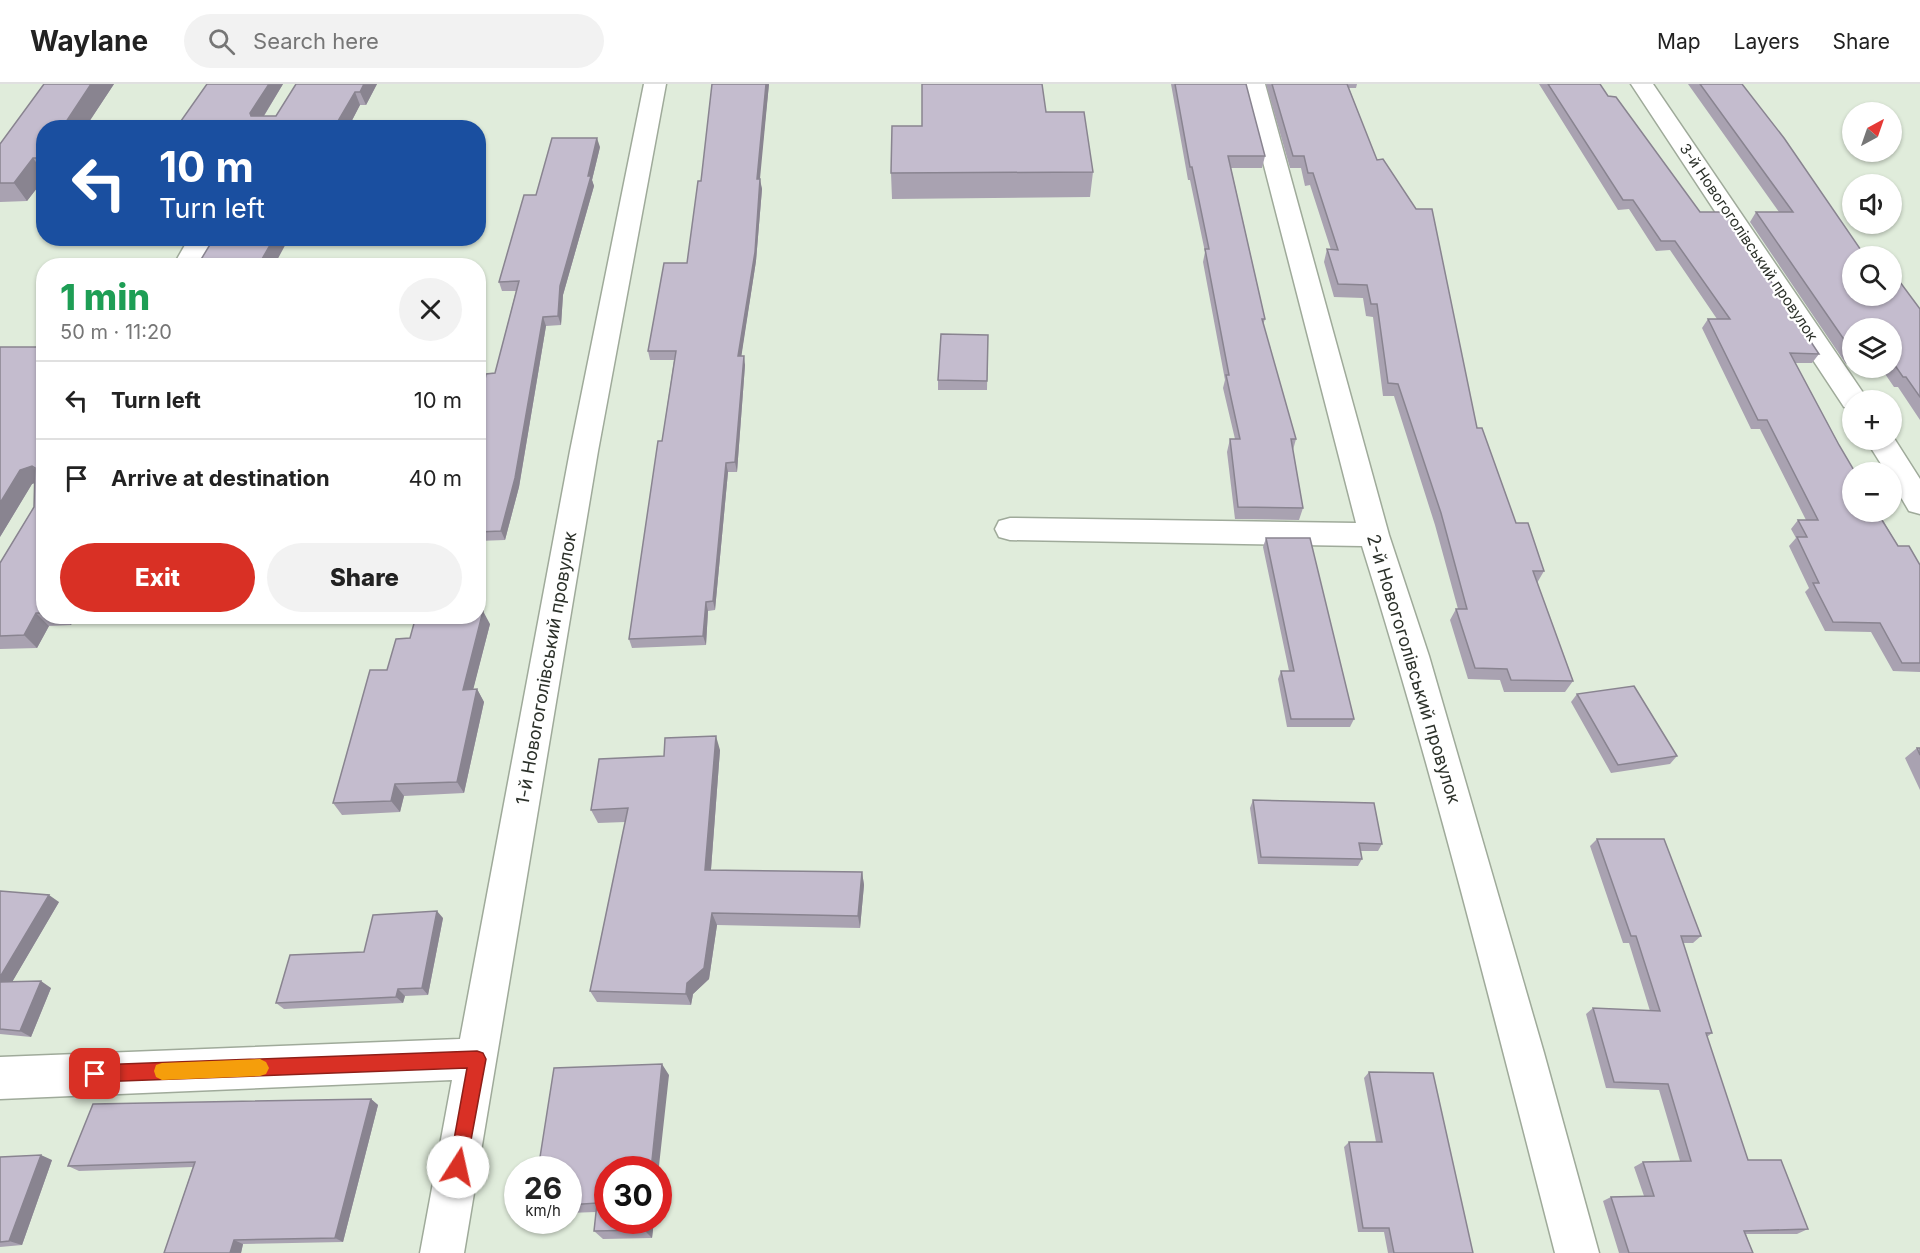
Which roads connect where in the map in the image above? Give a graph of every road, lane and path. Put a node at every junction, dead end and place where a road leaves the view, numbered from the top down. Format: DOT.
graph roads {
  1 [pos="655,84"];
  2 [pos="1254,84"];
  3 [pos="1642,84"];
  4 [pos="1847,390"];
  5 [pos="1886,450"];
  6 [pos="1920,502"];
  7 [pos="1010,529"];
  8 [pos="1374,535"];
  9 [pos="477,1059"];
  10 [pos="0,1078"];
  11 [pos="442,1253"];
  12 [pos="1577,1253"];
  1 -- 9 [label="street, 1-й Новогоголівський провулок"];
  2 -- 8 [label="street, 2-й Новогоголівський провулок"];
  3 -- 4 [label="street, 3-й Новогоголівський провулок"];
  5 -- 6 [label="street"];
  7 -- 8 [label="street"];
  8 -- 12 [label="street, 2-й Новогоголівський провулок"];
  9 -- 10 [label="street"];
  9 -- 11 [label="street, 1-й Новогоголівський провулок"];
}
